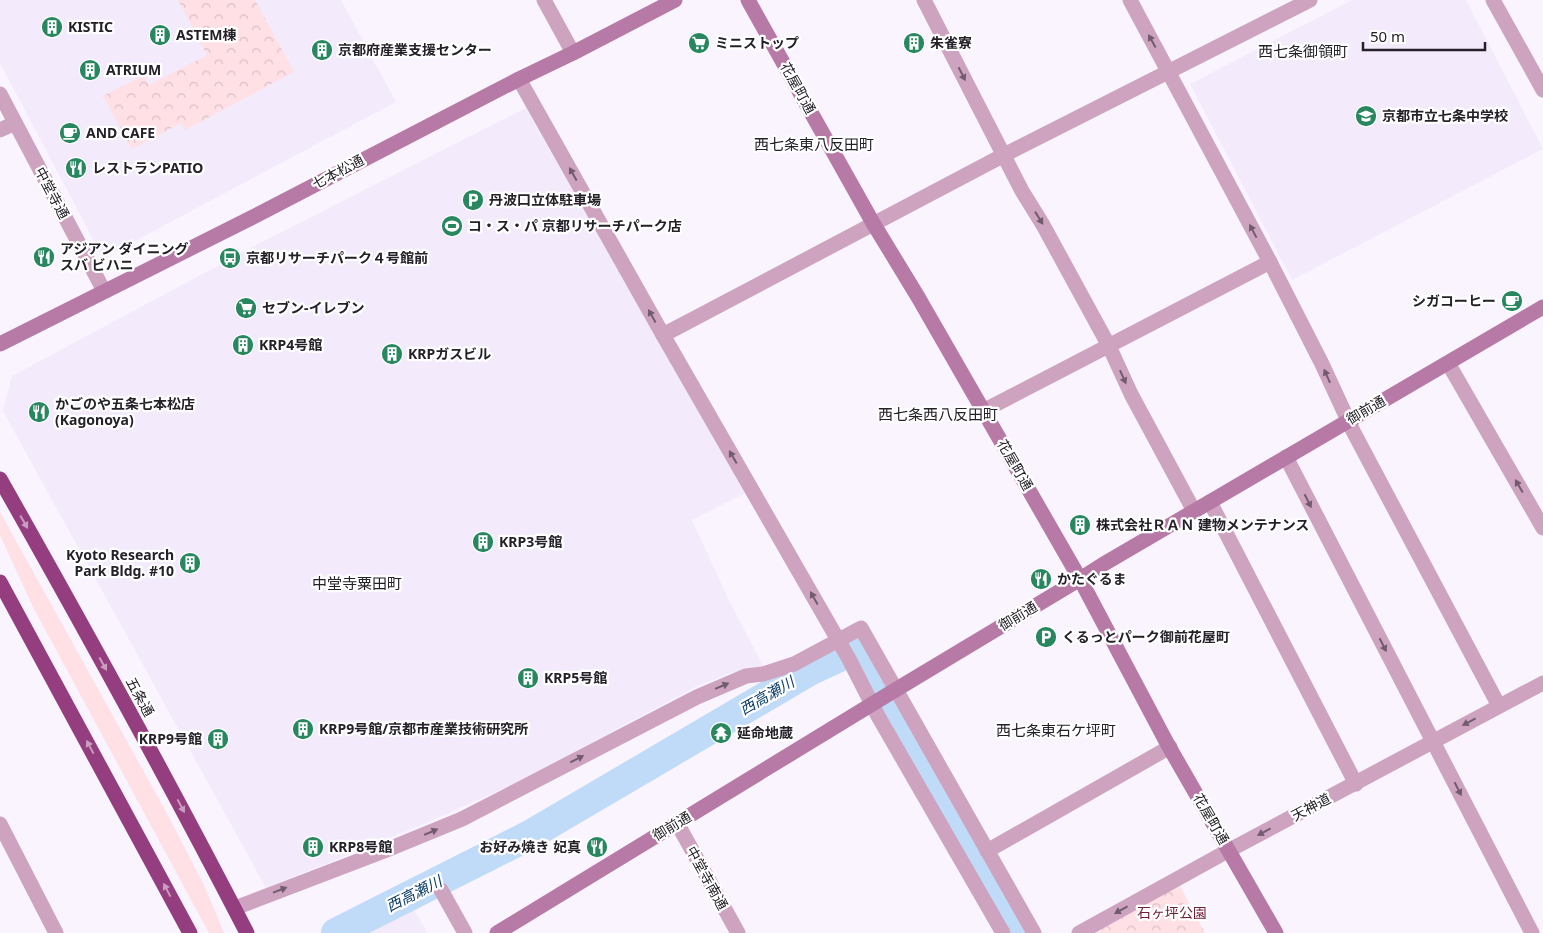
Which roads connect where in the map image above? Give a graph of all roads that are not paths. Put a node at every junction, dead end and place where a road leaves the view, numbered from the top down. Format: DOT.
graph roads {
  1 [pos="544,0"];
  2 [pos="676,0"];
  3 [pos="748,0"];
  4 [pos="924,0"];
  5 [pos="1130,0"];
  6 [pos="1310,0"];
  7 [pos="1493,0"];
  8 [pos="573,54"];
  9 [pos="1169,72"];
  10 [pos="519,79"];
  11 [pos="1543,90"];
  12 [pos="0,94"];
  13 [pos="15,123"];
  14 [pos="0,130"];
  15 [pos="1004,155"];
  16 [pos="874,223"];
  17 [pos="1270,262"];
  18 [pos="104,291"];
  19 [pos="1543,306"];
  20 [pos="663,336"];
  21 [pos="0,344"];
  22 [pos="1109,346"];
  23 [pos="1448,363"];
  24 [pos="983,410"];
  25 [pos="1348,420"];
  26 [pos="1286,457"];
  27 [pos="0,479"];
  28 [pos="1210,502"];
  29 [pos="1194,511"];
  30 [pos="1543,528"];
  31 [pos="1080,579"];
  32 [pos="2,592"];
  33 [pos="839,643"];
  34 [pos="1543,683"];
  35 [pos="894,691"];
  36 [pos="875,703"];
  37 [pos="1499,706"];
  38 [pos="1433,742"];
  39 [pos="1170,747"];
  40 [pos="1356,784"];
  41 [pos="677,823"];
  42 [pos="0,824"];
  43 [pos="1229,850"];
  44 [pos="987,851"];
  45 [pos="441,890"];
  46 [pos="235,908"];
  47 [pos="1543,926"];
  48 [pos="56,933"];
  49 [pos="190,933"];
  50 [pos="247,933"];
  51 [pos="465,933"];
  52 [pos="497,933"];
  53 [pos="738,933"];
  54 [pos="1003,933"];
  55 [pos="1034,933"];
  56 [pos="1079,933"];
  57 [pos="1276,933"];
  58 [pos="1532,933"];
  1 -- 8 [label="street"];
  2 -- 8 [label="street, 七本松通"];
  3 -- 16 [label="street, 花屋町通"];
  4 -- 15 [label="street, one-way"];
  9 -- 5 [label="street, one-way"];
  6 -- 9 [label="street"];
  7 -- 11 [label="street"];
  8 -- 10 [label="street, 七本松通"];
  9 -- 15 [label="street"];
  17 -- 9 [label="street, one-way"];
  10 -- 18 [label="street, 七本松通"];
  20 -- 10 [label="street, one-way"];
  12 -- 13 [label="street, 中堂寺通"];
  13 -- 14 [label="street"];
  13 -- 18 [label="street, 中堂寺通"];
  15 -- 16 [label="street"];
  15 -- 22 [label="street, one-way"];
  16 -- 20 [label="street"];
  16 -- 24 [label="street, 花屋町通"];
  17 -- 22 [label="street"];
  25 -- 17 [label="street, one-way"];
  18 -- 21 [label="street, 七本松通"];
  19 -- 23 [label="street, 御前通"];
  33 -- 20 [label="street, one-way"];
  22 -- 24 [label="street"];
  22 -- 29 [label="street, one-way"];
  23 -- 25 [label="street, 御前通"];
  30 -- 23 [label="street, one-way"];
  24 -- 31 [label="street, 花屋町通"];
  25 -- 26 [label="street, 御前通"];
  25 -- 37 [label="street"];
  26 -- 28 [label="street, 御前通"];
  26 -- 38 [label="street, one-way"];
  27 -- 46 [label="highway, 五条通, one-way"];
  28 -- 29 [label="street, 御前通"];
  28 -- 40 [label="street"];
  29 -- 31 [label="street, 御前通"];
  31 -- 35 [label="street, 御前通"];
  31 -- 39 [label="street, 花屋町通"];
  49 -- 32 [label="highway, one-way"];
  33 -- 35 [label="street"];
  33 -- 36 [label="street"];
  46 -- 33 [label="street, one-way"];
  34 -- 37 [label="street, 天神道"];
  35 -- 36 [label="street, 御前通"];
  35 -- 44 [label="street"];
  36 -- 41 [label="street, 御前通"];
  36 -- 54 [label="street"];
  37 -- 38 [label="street, 天神道, one-way"];
  38 -- 40 [label="street, 天神道"];
  38 -- 58 [label="street, one-way"];
  39 -- 43 [label="street, 花屋町通"];
  39 -- 44 [label="street"];
  40 -- 43 [label="street, 天神道, one-way"];
  41 -- 52 [label="street, 御前通"];
  41 -- 53 [label="street, 中堂寺南通"];
  42 -- 48 [label="street"];
  43 -- 56 [label="street, 天神道, one-way"];
  43 -- 57 [label="street, 花屋町通"];
  44 -- 55 [label="street"];
  45 -- 51 [label="street"];
  46 -- 50 [label="highway, 五条通"];
  47 -- 58 [label="street"];
}
